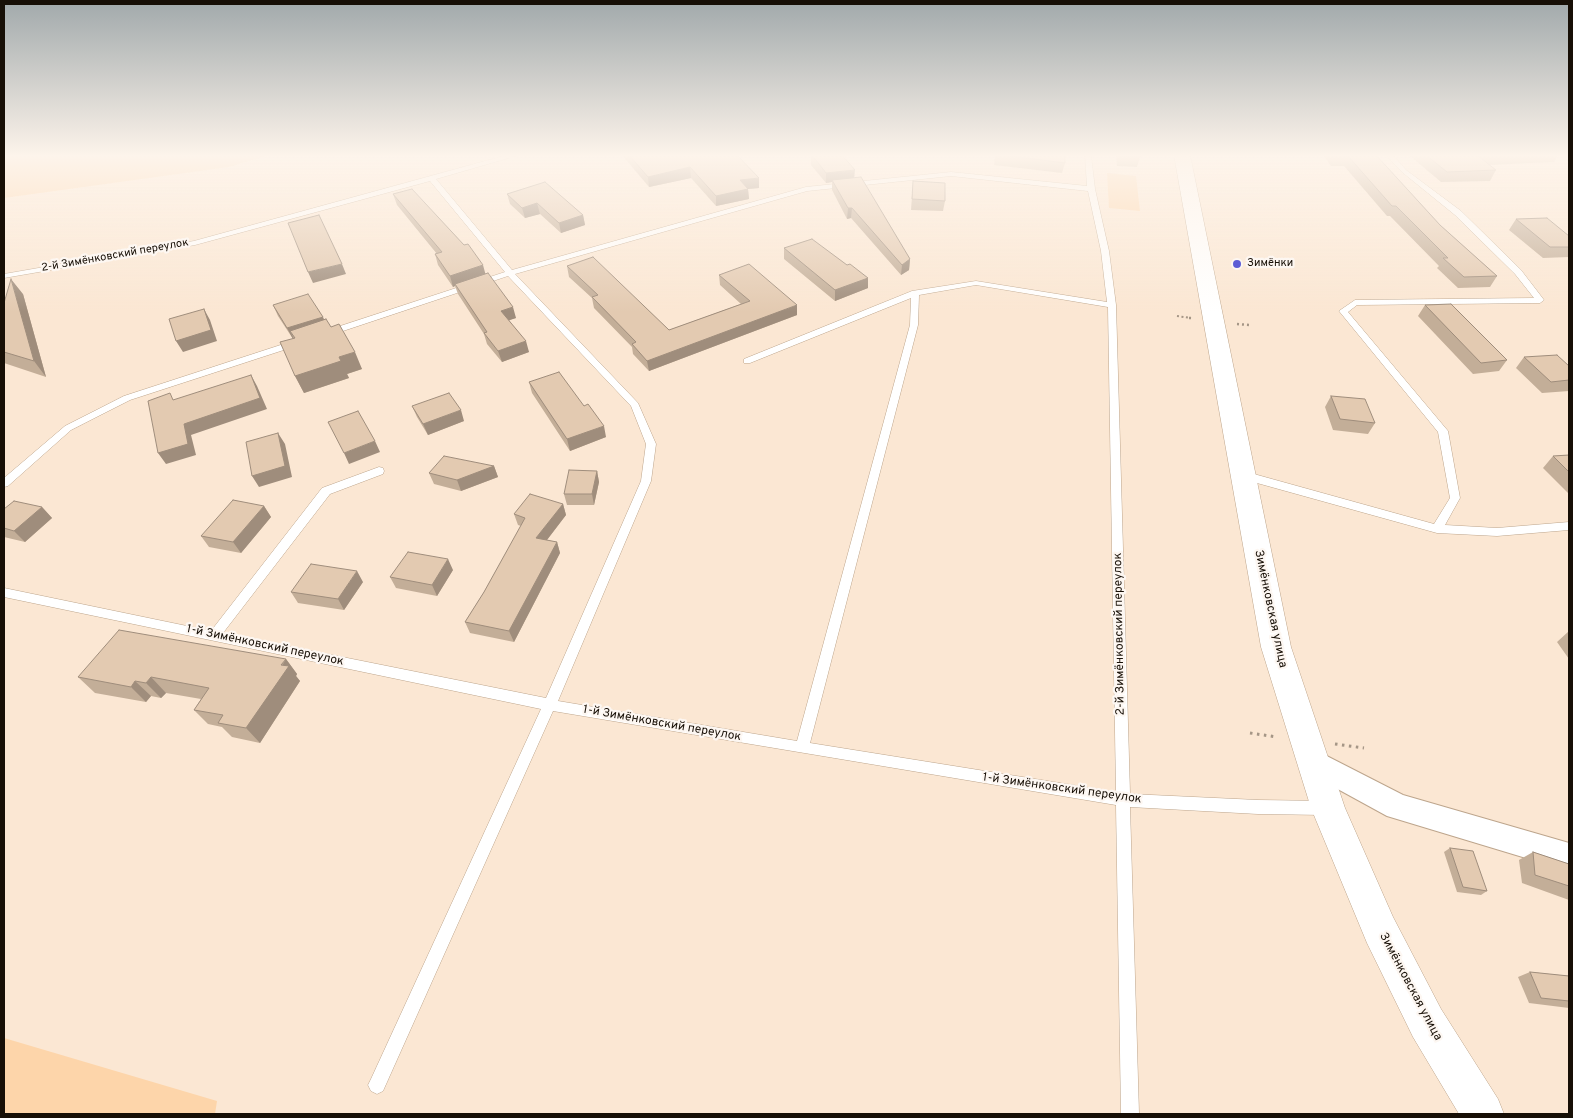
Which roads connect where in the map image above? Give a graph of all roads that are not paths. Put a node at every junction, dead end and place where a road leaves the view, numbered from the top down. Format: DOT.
graph roads {
  1 [pos="328,207"];
  2 [pos="455,207"];
  3 [pos="742,207"];
  4 [pos="1095,207"];
  5 [pos="1192,207"];
  6 [pos="1451,207"];
  7 [pos="510,273"];
  8 [pos="4,276"];
  9 [pos="915,293"];
  10 [pos="1112,305"];
  11 [pos="323,334"];
  12 [pos="305,340"];
  13 [pos="747,361"];
  14 [pos="379,471"];
  15 [pos="1243,475"];
  16 [pos="4,483"];
  17 [pos="1569,526"];
  18 [pos="1437,529"];
  19 [pos="4,593"];
  20 [pos="214,636"];
  21 [pos="550,704"];
  22 [pos="802,748"];
  23 [pos="1313,761"];
  24 [pos="1123,800"];
  25 [pos="1328,808"];
  26 [pos="1569,856"];
  27 [pos="377,1085"];
  28 [pos="1130,1114"];
  29 [pos="1483,1114"];
  1 -- 8 [label="lane, 2-й Зимёнковский переулок"];
  2 -- 7 [label="lane"];
  3 -- 7 [label="lane"];
  4 -- 10 [label="lane, 2-й Зимёнковский переулок"];
  5 -- 15 [label="main road, Зимёнковская улица"];
  6 -- 18 [label="lane"];
  7 -- 11 [label="lane"];
  7 -- 21 [label="lane"];
  9 -- 10 [label="lane"];
  9 -- 13 [label="lane"];
  9 -- 22 [label="lane"];
  10 -- 24 [label="lane, 2-й Зимёнковский переулок"];
  12 -- 16 [label="lane"];
  14 -- 20 [label="lane"];
  15 -- 18 [label="lane"];
  15 -- 23 [label="main road, Зимёнковская улица"];
  17 -- 18 [label="lane"];
  19 -- 20 [label="lane, 1-й Зимёнковский переулок"];
  20 -- 21 [label="lane, 1-й Зимёнковский переулок"];
  21 -- 22 [label="lane, 1-й Зимёнковский переулок"];
  21 -- 27 [label="lane"];
  22 -- 24 [label="lane, 1-й Зимёнковский переулок"];
  23 -- 25 [label="main road, Зимёнковская улица"];
  23 -- 26 [label="street"];
  24 -- 25 [label="lane, 1-й Зимёнковский переулок"];
  24 -- 28 [label="lane, 2-й Зимёнковский переулок"];
  25 -- 29 [label="main road, Зимёнковская улица"];
}
